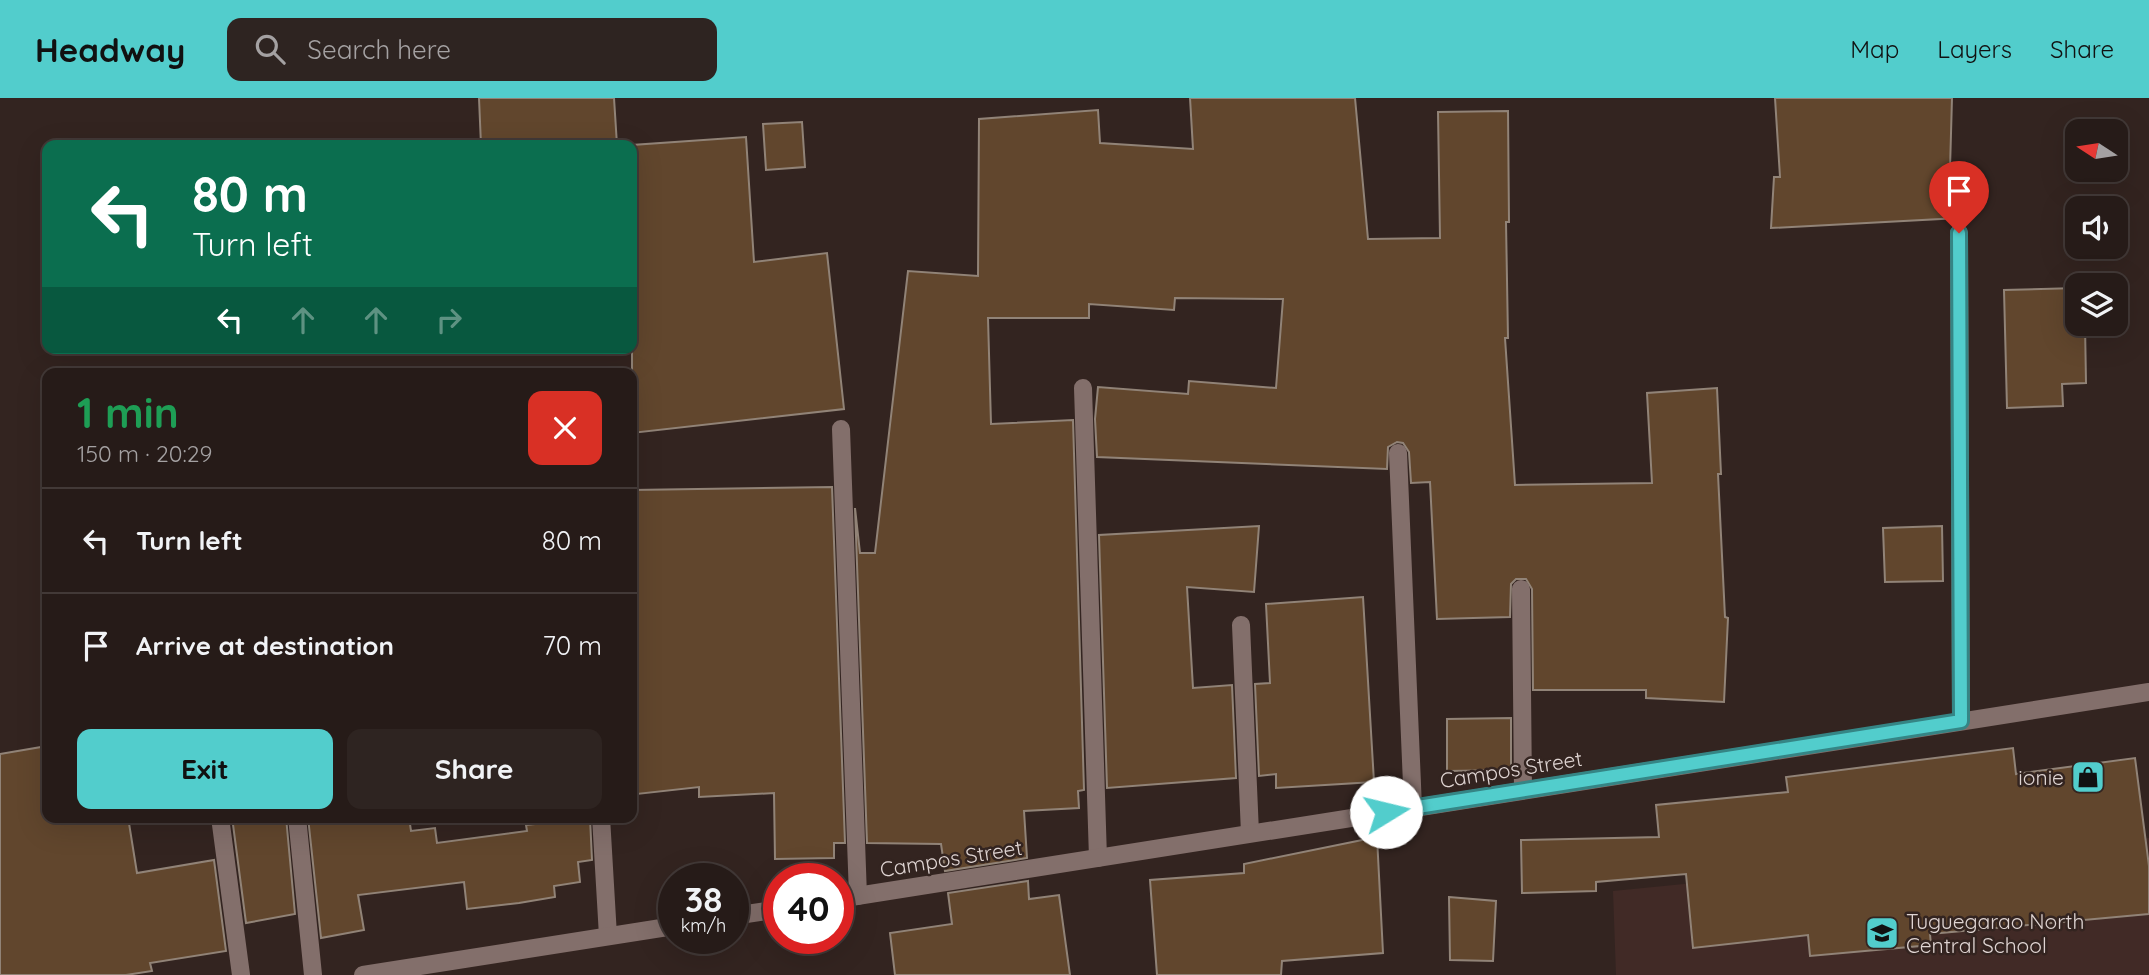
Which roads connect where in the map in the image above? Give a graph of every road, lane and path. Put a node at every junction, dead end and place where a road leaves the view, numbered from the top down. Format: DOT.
graph roads {
  1 [pos="1959,233"];
  2 [pos="1083,388"];
  3 [pos="841,429"];
  4 [pos="1398,453"];
  5 [pos="1521,589"];
  6 [pos="1241,625"];
  7 [pos="2149,692"];
  8 [pos="1961,721"];
  9 [pos="1523,790"];
  10 [pos="1413,808"];
  11 [pos="221,823"];
  12 [pos="299,823"];
  13 [pos="601,823"];
  14 [pos="1250,833"];
  15 [pos="1098,858"];
  16 [pos="858,896"];
  17 [pos="854,897"];
  18 [pos="658,928"];
  19 [pos="608,936"];
  20 [pos="241,975"];
  21 [pos="313,975"];
  22 [pos="363,975"];
  1 -- 8 [label="street"];
  2 -- 15 [label="street"];
  3 -- 16 [label="street"];
  4 -- 10 [label="street"];
  5 -- 9 [label="street"];
  6 -- 14 [label="street"];
  7 -- 8 [label="street, Campos Street"];
  8 -- 9 [label="street, Campos Street"];
  9 -- 10 [label="street, Campos Street"];
  10 -- 14 [label="street, Campos Street"];
  11 -- 20 [label="street"];
  12 -- 21 [label="street"];
  13 -- 19 [label="street"];
  14 -- 15 [label="street, Campos Street"];
  15 -- 16 [label="street, Campos Street"];
  16 -- 17 [label="street, Campos Street"];
  18 -- 19 [label="street"];
  19 -- 22 [label="street"];
}
